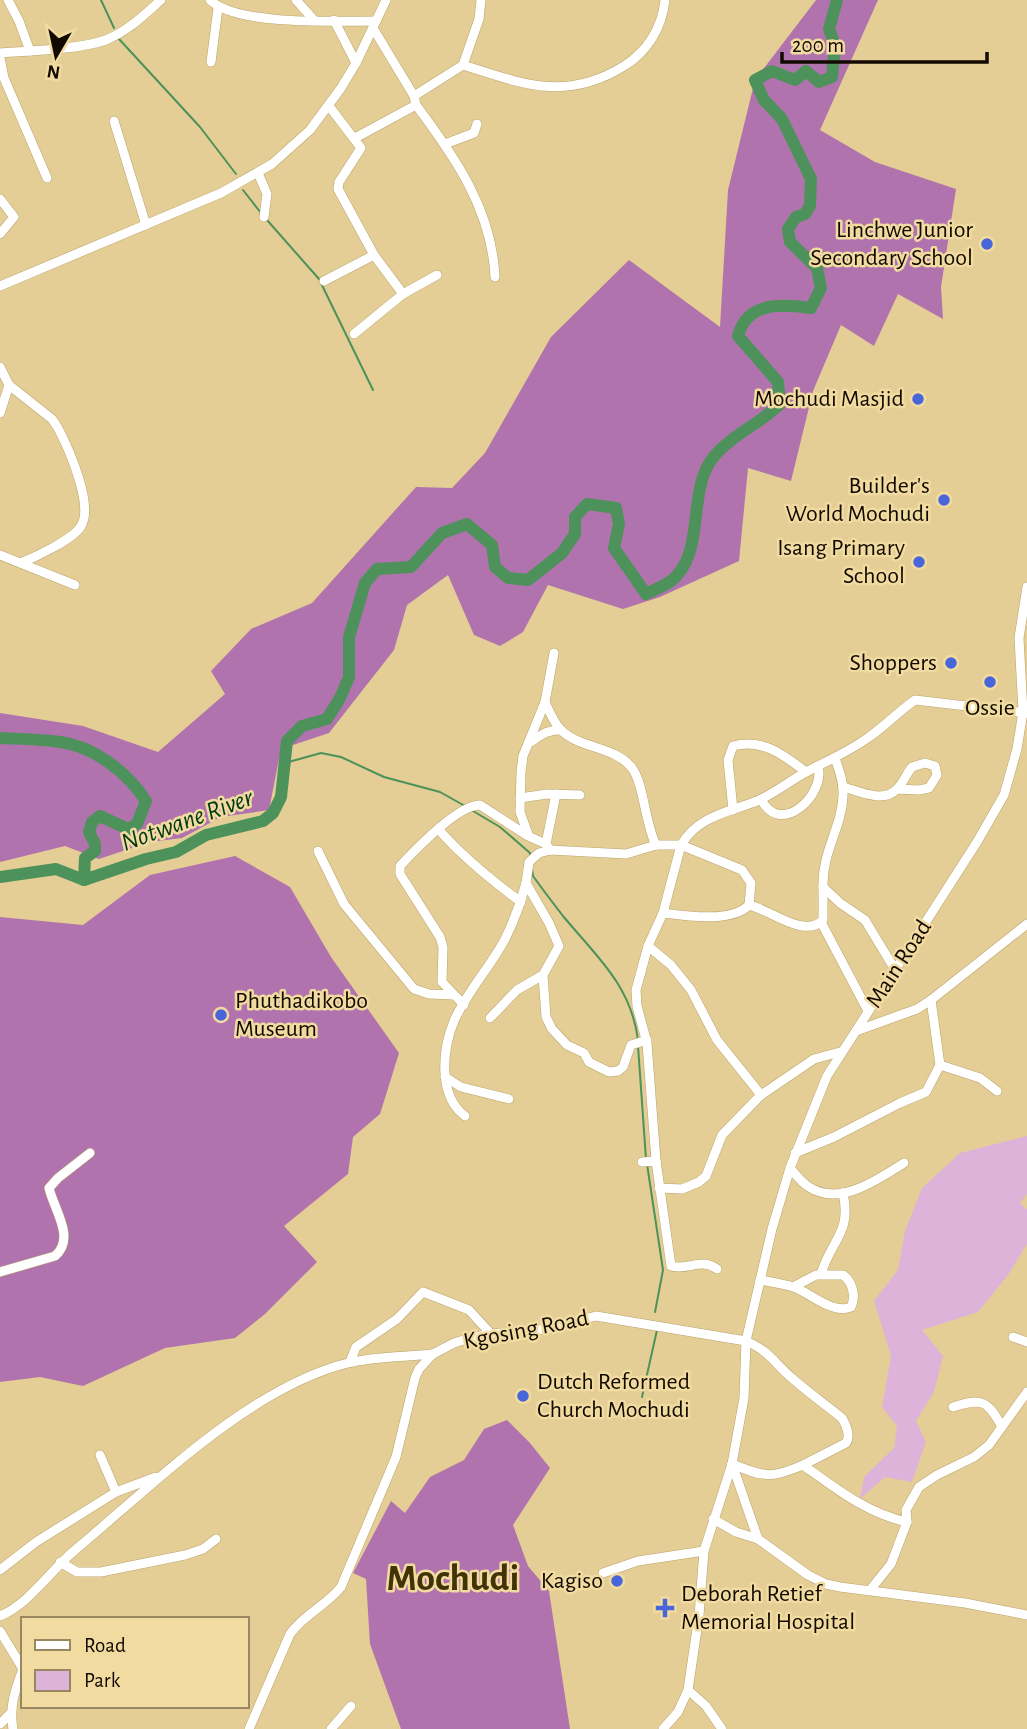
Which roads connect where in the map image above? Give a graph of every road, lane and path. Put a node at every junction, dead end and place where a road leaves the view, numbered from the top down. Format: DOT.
graph roads {
  1 [pos="8,0"];
  2 [pos="161,0"];
  3 [pos="209,0"];
  4 [pos="296,0"];
  5 [pos="386,0"];
  6 [pos="481,0"];
  7 [pos="665,0"];
  8 [pos="218,8"];
  9 [pos="314,20"];
  10 [pos="334,20"];
  11 [pos="374,24"];
  12 [pos="30,51"];
  13 [pos="0,52"];
  14 [pos="0,58"];
  15 [pos="211,62"];
  16 [pos="356,64"];
  17 [pos="463,65"];
  18 [pos="2,77"];
  19 [pos="415,100"];
  20 [pos="329,106"];
  21 [pos="114,121"];
  22 [pos="477,124"];
  23 [pos="355,138"];
  24 [pos="445,144"];
  25 [pos="258,173"];
  26 [pos="47,178"];
  27 [pos="0,199"];
  28 [pos="264,217"];
  29 [pos="146,225"];
  30 [pos="0,234"];
  31 [pos="374,255"];
  32 [pos="437,275"];
  33 [pos="495,277"];
  34 [pos="324,281"];
  35 [pos="0,286"];
  36 [pos="403,294"];
  37 [pos="354,334"];
  38 [pos="0,367"];
  39 [pos="9,384"];
  40 [pos="0,413"];
  41 [pos="0,555"];
  42 [pos="21,562"];
  43 [pos="75,585"];
  44 [pos="1027,587"];
  45 [pos="554,653"];
  46 [pos="545,702"];
  47 [pos="1025,713"];
  48 [pos="562,730"];
  49 [pos="529,743"];
  50 [pos="835,758"];
  51 [pos="818,766"];
  52 [pos="806,772"];
  53 [pos="843,787"];
  54 [pos="898,789"];
  55 [pos="556,794"];
  56 [pos="580,796"];
  57 [pos="520,798"];
  58 [pos="761,799"];
  59 [pos="733,810"];
  60 [pos="439,830"];
  61 [pos="528,836"];
  62 [pos="656,845"];
  63 [pos="681,845"];
  64 [pos="548,847"];
  65 [pos="318,851"];
  66 [pos="526,883"];
  67 [pos="823,887"];
  68 [pos="521,902"];
  69 [pos="749,905"];
  70 [pos="663,912"];
  71 [pos="821,922"];
  72 [pos="1027,924"];
  73 [pos="648,946"];
  74 [pos="894,968"];
  75 [pos="543,975"];
  76 [pos="453,995"];
  77 [pos="931,1000"];
  78 [pos="464,1005"];
  79 [pos="868,1012"];
  80 [pos="490,1018"];
  81 [pos="856,1031"];
  82 [pos="640,1042"];
  83 [pos="840,1052"];
  84 [pos="940,1065"];
  85 [pos="445,1077"];
  86 [pos="996,1091"];
  87 [pos="761,1096"];
  88 [pos="509,1099"];
  89 [pos="465,1116"];
  90 [pos="90,1153"];
  91 [pos="794,1153"];
  92 [pos="904,1163"];
  93 [pos="790,1168"];
  94 [pos="659,1188"];
  95 [pos="843,1193"];
  96 [pos="717,1269"];
  97 [pos="0,1272"];
  98 [pos="821,1274"];
  99 [pos="760,1280"];
  100 [pos="793,1287"];
  101 [pos="491,1334"];
  102 [pos="1013,1337"];
  103 [pos="746,1341"];
  104 [pos="1027,1342"];
  105 [pos="433,1354"];
  106 [pos="349,1362"];
  107 [pos="1027,1392"];
  108 [pos="953,1407"];
  109 [pos="1002,1427"];
  110 [pos="100,1455"];
  111 [pos="732,1464"];
  112 [pos="803,1465"];
  113 [pos="164,1474"];
  114 [pos="116,1492"];
  115 [pos="713,1519"];
  116 [pos="907,1522"];
  117 [pos="216,1539"];
  118 [pos="758,1539"];
  119 [pos="704,1550"];
  120 [pos="60,1562"];
  121 [pos="0,1570"];
  122 [pos="603,1573"];
  123 [pos="870,1590"];
  124 [pos="1027,1615"];
  125 [pos="0,1616"];
  126 [pos="0,1631"];
  127 [pos="21,1667"];
  128 [pos="21,1676"];
  129 [pos="688,1690"];
  130 [pos="21,1700"];
  131 [pos="12,1702"];
  132 [pos="351,1706"];
  133 [pos="4,1718"];
  134 [pos="13,1729"];
  135 [pos="249,1729"];
  136 [pos="331,1729"];
  137 [pos="663,1729"];
  138 [pos="722,1729"];
  1 -- 12 [label="street"];
  2 -- 12 [label="street"];
  3 -- 8 [label="street"];
  4 -- 9 [label="street"];
  5 -- 11 [label="street"];
  6 -- 17 [label="street"];
  7 -- 17 [label="street"];
  8 -- 9 [label="street"];
  8 -- 15 [label="street"];
  9 -- 10 [label="street"];
  10 -- 11 [label="street"];
  10 -- 16 [label="street"];
  11 -- 16 [label="street"];
  11 -- 19 [label="street"];
  12 -- 13 [label="street"];
  14 -- 18 [label="street"];
  16 -- 20 [label="street"];
  17 -- 19 [label="street"];
  18 -- 26 [label="street"];
  19 -- 23 [label="street"];
  19 -- 24 [label="street"];
  20 -- 23 [label="street"];
  20 -- 25 [label="street"];
  21 -- 29 [label="street"];
  22 -- 24 [label="street"];
  23 -- 31 [label="street"];
  24 -- 33 [label="street"];
  25 -- 28 [label="street"];
  25 -- 29 [label="street"];
  27 -- 30 [label="street"];
  29 -- 35 [label="street"];
  31 -- 34 [label="street"];
  31 -- 36 [label="street"];
  32 -- 36 [label="street"];
  36 -- 37 [label="street"];
  38 -- 39 [label="street"];
  39 -- 40 [label="street"];
  39 -- 42 [label="street"];
  41 -- 42 [label="street"];
  42 -- 43 [label="street"];
  44 -- 47 [label="street, Main Road"];
  45 -- 46 [label="street"];
  46 -- 48 [label="street"];
  46 -- 49 [label="street"];
  47 -- 50 [label="street"];
  47 -- 74 [label="street, Main Road"];
  48 -- 49 [label="street"];
  48 -- 62 [label="street"];
  49 -- 57 [label="street"];
  50 -- 51 [label="street"];
  50 -- 53 [label="street"];
  51 -- 52 [label="street"];
  51 -- 58 [label="street"];
  52 -- 58 [label="street"];
  52 -- 59 [label="street"];
  53 -- 54 [label="street"];
  53 -- 67 [label="street"];
  55 -- 56 [label="street"];
  55 -- 57 [label="street"];
  55 -- 64 [label="street"];
  57 -- 61 [label="street"];
  58 -- 59 [label="street"];
  59 -- 63 [label="street"];
  60 -- 61 [label="street"];
  60 -- 68 [label="street"];
  60 -- 76 [label="street"];
  61 -- 64 [label="street"];
  62 -- 63 [label="street"];
  62 -- 64 [label="street"];
  63 -- 69 [label="street"];
  63 -- 70 [label="street"];
  64 -- 66 [label="street"];
  65 -- 76 [label="street"];
  66 -- 68 [label="street"];
  66 -- 75 [label="street"];
  67 -- 71 [label="street"];
  67 -- 74 [label="street"];
  68 -- 78 [label="street"];
  69 -- 70 [label="street"];
  69 -- 71 [label="street"];
  70 -- 73 [label="street"];
  71 -- 79 [label="street"];
  72 -- 77 [label="street"];
  73 -- 82 [label="street"];
  73 -- 87 [label="street"];
  74 -- 79 [label="street, Main Road"];
  75 -- 80 [label="street"];
  75 -- 82 [label="street"];
  76 -- 78 [label="street"];
  77 -- 81 [label="street"];
  77 -- 84 [label="street"];
  78 -- 85 [label="street"];
  79 -- 81 [label="street, Main Road"];
  81 -- 83 [label="street, Main Road"];
  82 -- 94 [label="street"];
  83 -- 87 [label="street"];
  83 -- 91 [label="street, Main Road"];
  84 -- 86 [label="street"];
  84 -- 91 [label="street"];
  85 -- 88 [label="street"];
  85 -- 89 [label="street"];
  87 -- 94 [label="street"];
  90 -- 97 [label="street"];
  91 -- 93 [label="street, Main Road"];
  92 -- 95 [label="street"];
  93 -- 95 [label="street"];
  93 -- 99 [label="street, Main Road"];
  94 -- 96 [label="street"];
  95 -- 98 [label="street"];
  98 -- 100 [label="street"];
  98 -- 100 [label="street"];
  99 -- 100 [label="street"];
  99 -- 103 [label="street, Main Road"];
  101 -- 103 [label="street, Kgosing Road"];
  101 -- 105 [label="street, Kgosing Road"];
  101 -- 106 [label="street"];
  102 -- 104 [label="street"];
  103 -- 111 [label="street, Main Road"];
  103 -- 112 [label="street"];
  105 -- 106 [label="street"];
  105 -- 135 [label="street"];
  106 -- 113 [label="street"];
  107 -- 109 [label="street"];
  108 -- 109 [label="street"];
  109 -- 116 [label="street"];
  110 -- 114 [label="street"];
  111 -- 112 [label="street"];
  111 -- 115 [label="street, Main Road"];
  111 -- 118 [label="street"];
  112 -- 116 [label="street"];
  113 -- 114 [label="street"];
  113 -- 120 [label="street"];
  114 -- 121 [label="street"];
  115 -- 118 [label="street"];
  115 -- 119 [label="street, Main Road"];
  116 -- 123 [label="street"];
  117 -- 120 [label="street"];
  118 -- 123 [label="street"];
  119 -- 122 [label="street"];
  119 -- 129 [label="street, Main Road"];
  120 -- 125 [label="street"];
  123 -- 124 [label="street"];
  126 -- 127 [label="street"];
  128 -- 131 [label="street"];
  129 -- 137 [label="street"];
  129 -- 138 [label="street"];
  130 -- 131 [label="street"];
  131 -- 133 [label="street"];
  132 -- 136 [label="street"];
  133 -- 134 [label="street"];
}
